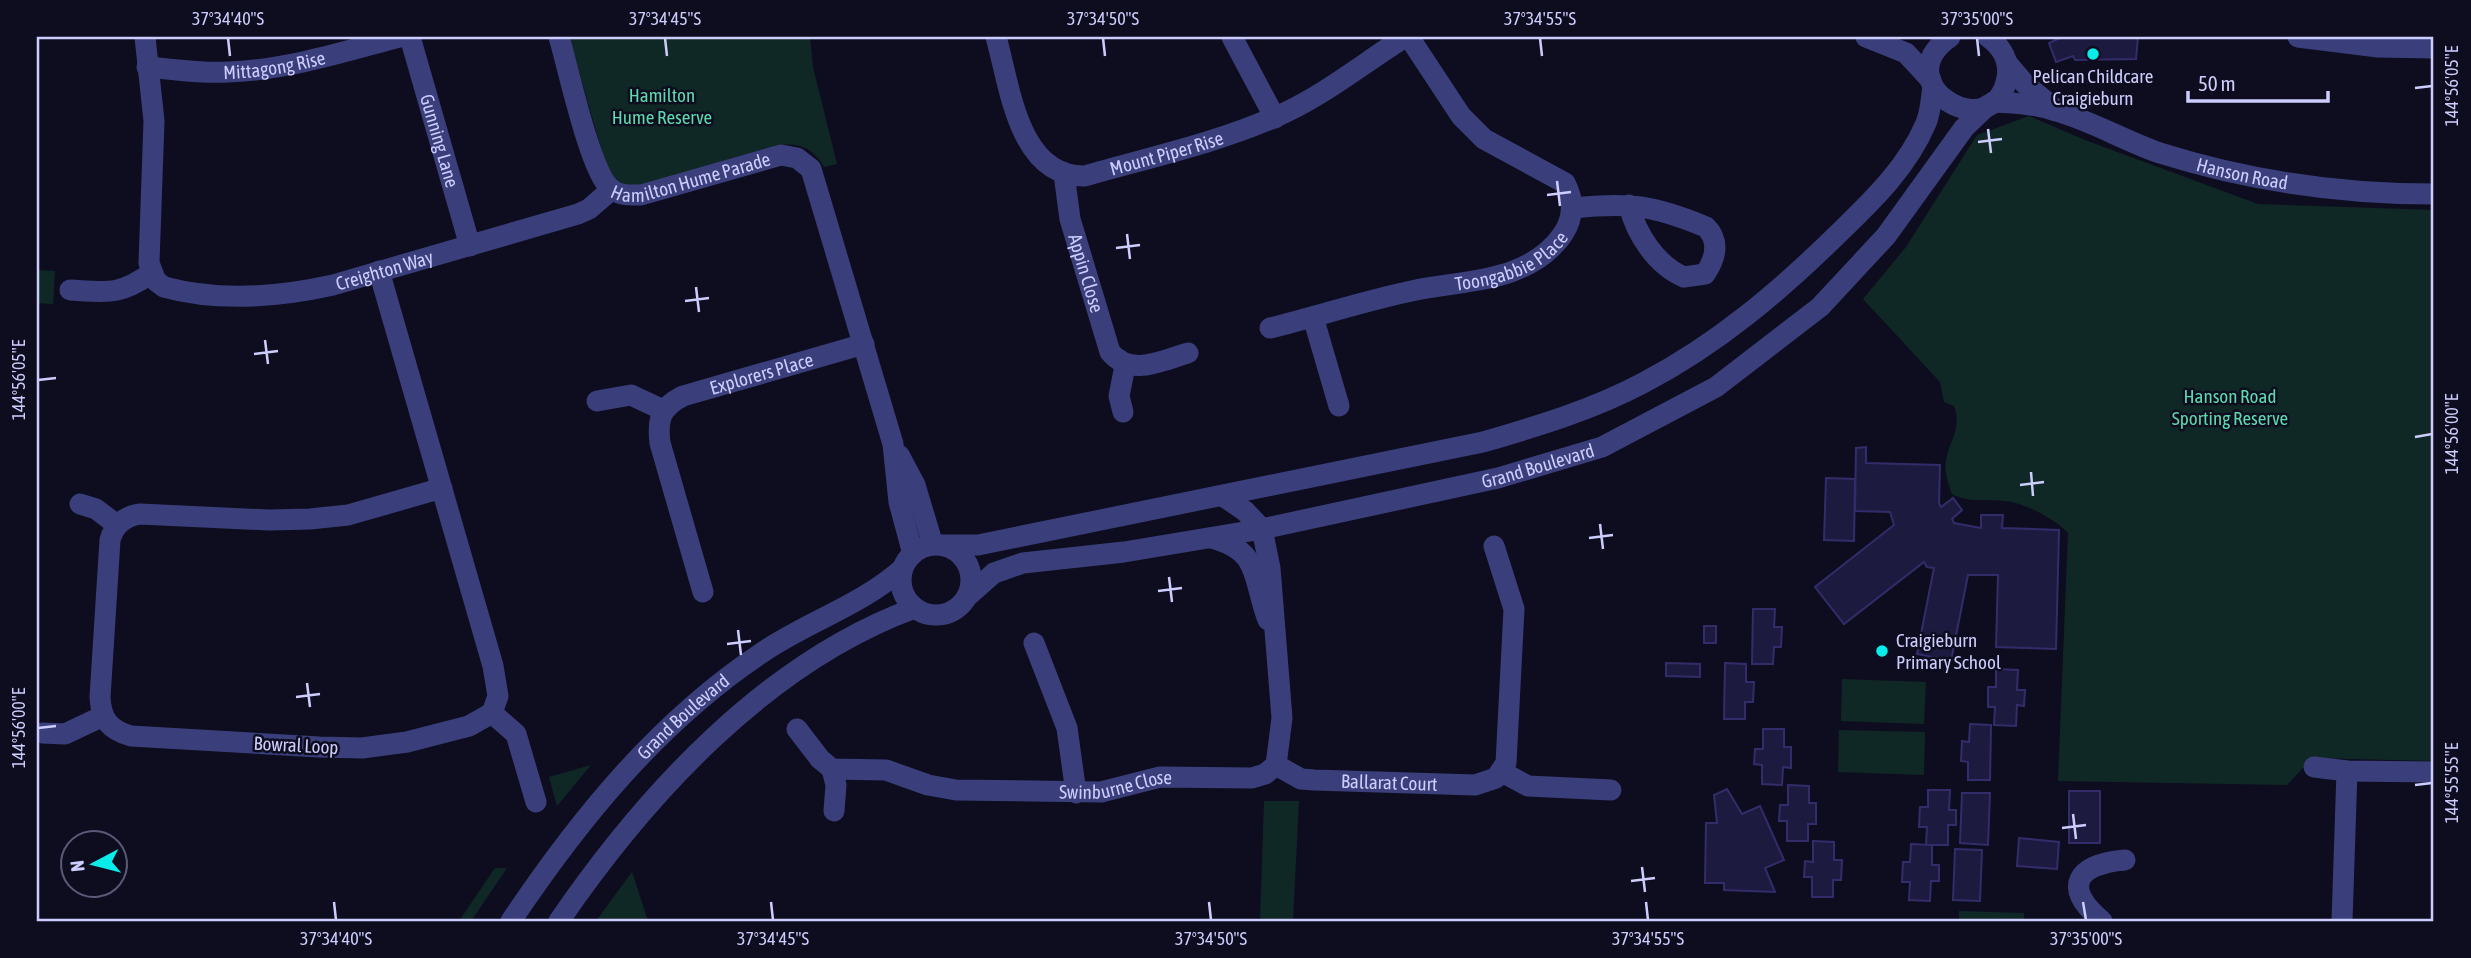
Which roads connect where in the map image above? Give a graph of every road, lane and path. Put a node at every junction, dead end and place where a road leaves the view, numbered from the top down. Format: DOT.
graph roads {
  1 [pos="145,37"];
  2 [pos="399,37"];
  3 [pos="410,37"];
  4 [pos="559,37"];
  5 [pos="996,37"];
  6 [pos="1231,37"];
  7 [pos="1407,37"];
  8 [pos="1866,37"];
  9 [pos="1950,37"];
  10 [pos="1988,37"];
  11 [pos="2298,37"];
  12 [pos="2434,48"];
  13 [pos="2005,51"];
  14 [pos="147,67"];
  15 [pos="1932,83"];
  16 [pos="1990,104"];
  17 [pos="2058,111"];
  18 [pos="1275,118"];
  19 [pos="1064,174"];
  20 [pos="611,190"];
  21 [pos="2434,194"];
  22 [pos="1629,205"];
  23 [pos="1572,208"];
  24 [pos="470,246"];
  25 [pos="380,271"];
  26 [pos="151,273"];
  27 [pos="70,290"];
  28 [pos="1313,317"];
  29 [pos="1270,328"];
  30 [pos="864,344"];
  31 [pos="1188,353"];
  32 [pos="1125,366"];
  33 [pos="597,401"];
  34 [pos="1339,406"];
  35 [pos="663,411"];
  36 [pos="1123,412"];
  37 [pos="893,444"];
  38 [pos="442,488"];
  39 [pos="1223,496"];
  40 [pos="80,504"];
  41 [pos="117,525"];
  42 [pos="1262,529"];
  43 [pos="1209,537"];
  44 [pos="937,545"];
  45 [pos="1494,547"];
  46 [pos="908,561"];
  47 [pos="703,592"];
  48 [pos="968,596"];
  49 [pos="915,608"];
  50 [pos="1276,642"];
  51 [pos="1034,643"];
  52 [pos="492,713"];
  53 [pos="103,716"];
  54 [pos="797,729"];
  55 [pos="41,733"];
  56 [pos="1276,765"];
  57 [pos="2314,767"];
  58 [pos="832,769"];
  59 [pos="2347,771"];
  60 [pos="1502,772"];
  61 [pos="2434,772"];
  62 [pos="1611,790"];
  63 [pos="1076,793"];
  64 [pos="536,802"];
  65 [pos="834,811"];
  66 [pos="2125,860"];
  67 [pos="511,921"];
  68 [pos="559,921"];
  69 [pos="2102,921"];
  70 [pos="2343,921"];
  1 -- 14 [label="street"];
  2 -- 14 [label="street, Mittagong Rise"];
  3 -- 24 [label="street, Gunning Lane"];
  4 -- 20 [label="street, Hamilton Hume Parade"];
  5 -- 19 [label="street"];
  6 -- 18 [label="street"];
  7 -- 18 [label="street, Mount Piper Rise"];
  7 -- 23 [label="street, Toongabbie Place"];
  8 -- 15 [label="street"];
  9 -- 15 [label="street, Grand Boulevard"];
  10 -- 13 [label="street, Hanson Road"];
  11 -- 12 [label="street"];
  13 -- 16 [label="street"];
  13 -- 17 [label="street, Hanson Road"];
  14 -- 26 [label="street"];
  15 -- 16 [label="street, Hanson Road"];
  15 -- 39 [label="street, Grand Boulevard"];
  16 -- 17 [label="street, Hanson Road"];
  16 -- 42 [label="street, Grand Boulevard"];
  17 -- 21 [label="street, Hanson Road"];
  18 -- 19 [label="street, Mount Piper Rise"];
  19 -- 32 [label="street, Appin Close"];
  20 -- 24 [label="street, Creighton Way"];
  20 -- 30 [label="street, Hamilton Hume Parade"];
  22 -- 23 [label="street"];
  23 -- 28 [label="street, Toongabbie Place"];
  24 -- 25 [label="street, Creighton Way"];
  25 -- 26 [label="street, Creighton Way"];
  25 -- 38 [label="street"];
  26 -- 27 [label="street"];
  28 -- 29 [label="street, Toongabbie Place"];
  28 -- 34 [label="street"];
  30 -- 35 [label="street, Explorers Place"];
  30 -- 37 [label="street, Hamilton Hume Parade"];
  31 -- 32 [label="street"];
  32 -- 36 [label="street"];
  33 -- 35 [label="street"];
  35 -- 47 [label="street"];
  37 -- 44 [label="street, Hamilton Hume Parade"];
  37 -- 46 [label="street, Hamilton Hume Parade"];
  38 -- 41 [label="street"];
  38 -- 52 [label="street"];
  39 -- 42 [label="street"];
  39 -- 44 [label="street, Grand Boulevard"];
  40 -- 41 [label="street"];
  41 -- 53 [label="street"];
  42 -- 43 [label="street, Grand Boulevard"];
  42 -- 50 [label="street"];
  43 -- 48 [label="street, Grand Boulevard"];
  43 -- 50 [label="street"];
  44 -- 46 [label="street"];
  44 -- 48 [label="street"];
  45 -- 60 [label="street"];
  46 -- 49 [label="street"];
  46 -- 67 [label="street, Grand Boulevard"];
  48 -- 49 [label="street"];
  49 -- 68 [label="street, Grand Boulevard"];
  50 -- 56 [label="street"];
  51 -- 63 [label="street"];
  52 -- 53 [label="street, Bowral Loop"];
  52 -- 64 [label="street"];
  53 -- 55 [label="street"];
  54 -- 58 [label="street"];
  56 -- 60 [label="street, Ballarat Court"];
  56 -- 63 [label="street, Swinburne Close"];
  57 -- 59 [label="street"];
  58 -- 63 [label="street, Swinburne Close"];
  58 -- 65 [label="street"];
  59 -- 61 [label="street"];
  59 -- 70 [label="street"];
  60 -- 62 [label="street"];
  66 -- 69 [label="street"];
}
